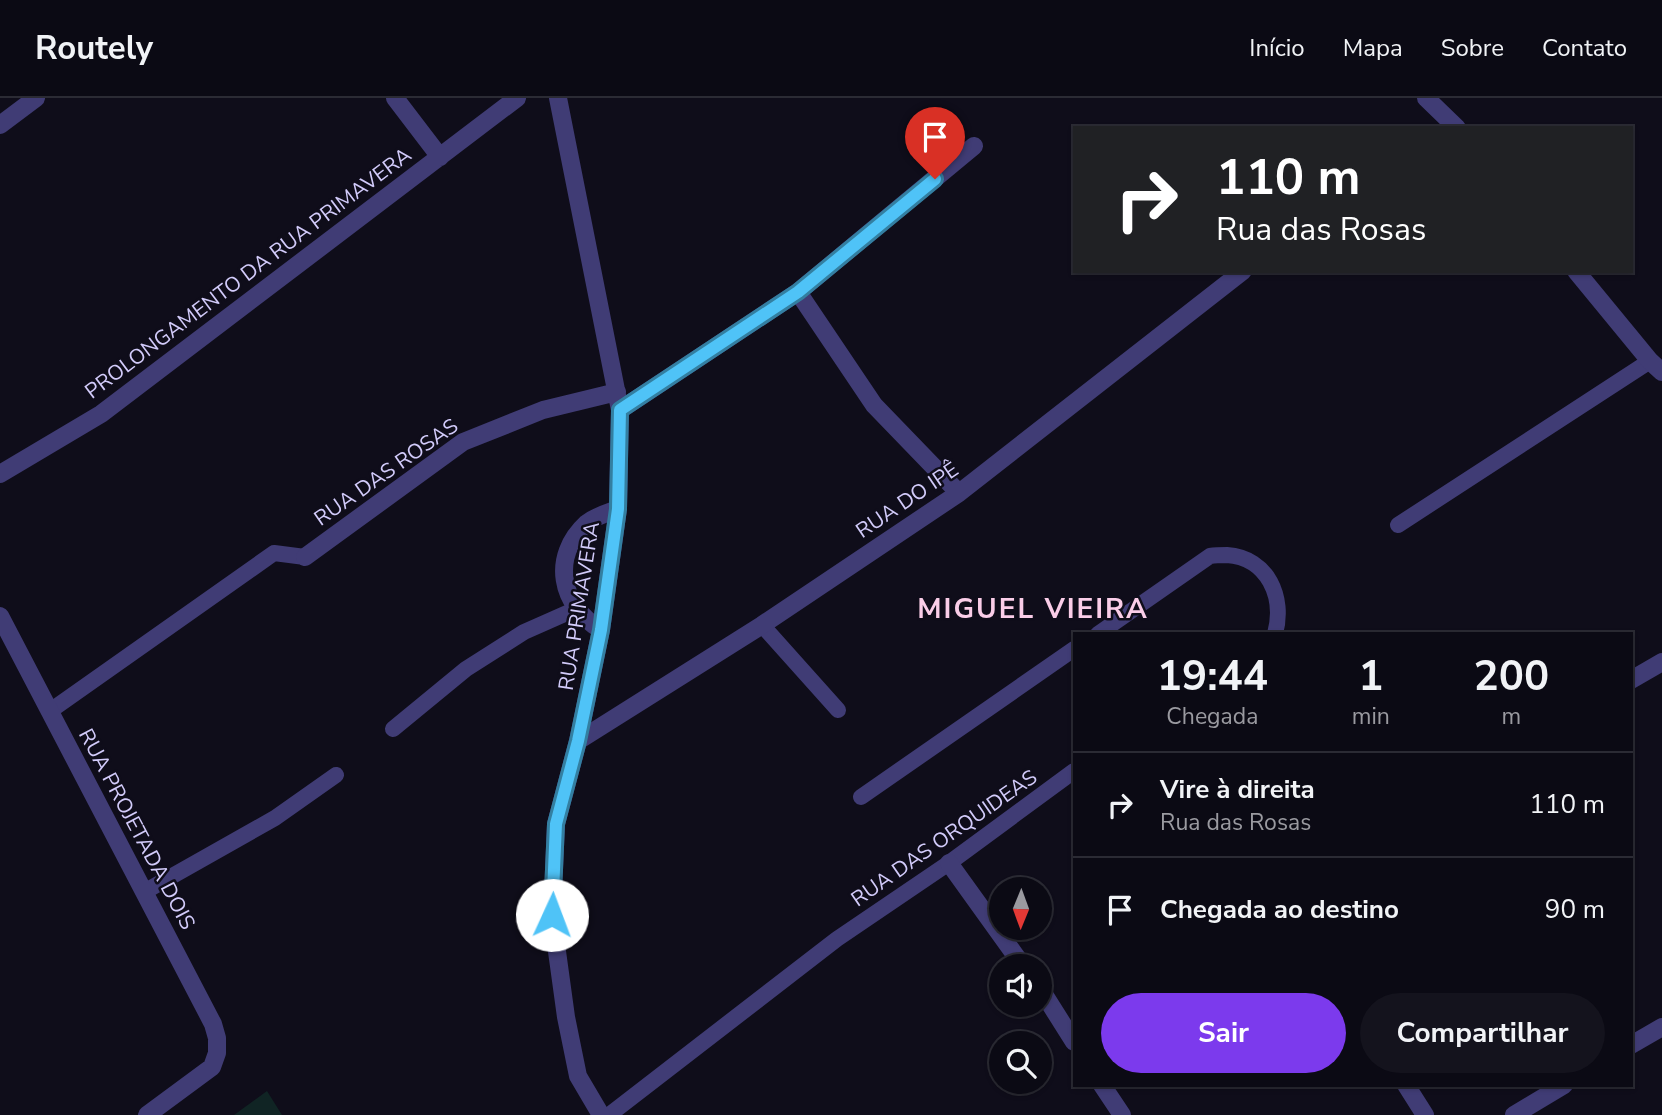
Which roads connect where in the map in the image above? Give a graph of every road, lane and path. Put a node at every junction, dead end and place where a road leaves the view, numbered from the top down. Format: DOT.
graph roads {
  1 [pos="36,98"];
  2 [pos="395,98"];
  3 [pos="517,98"];
  4 [pos="558,98"];
  5 [pos="1426,98"];
  6 [pos="0,125"];
  7 [pos="1450,125"];
  8 [pos="974,146"];
  9 [pos="440,157"];
  10 [pos="1240,273"];
  11 [pos="1578,273"];
  12 [pos="798,292"];
  13 [pos="1656,367"];
  14 [pos="618,401"];
  15 [pos="0,474"];
  16 [pos="959,493"];
  17 [pos="618,509"];
  18 [pos="1398,525"];
  19 [pos="305,557"];
  20 [pos="576,609"];
  21 [pos="0,616"];
  22 [pos="762,625"];
  23 [pos="601,630"];
  24 [pos="1101,632"];
  25 [pos="1276,632"];
  26 [pos="1073,650"];
  27 [pos="1662,663"];
  28 [pos="1633,679"];
  29 [pos="838,710"];
  30 [pos="50,711"];
  31 [pos="393,729"];
  32 [pos="578,741"];
  33 [pos="1073,772"];
  34 [pos="336,775"];
  35 [pos="861,797"];
  36 [pos="949,863"];
  37 [pos="144,892"];
  38 [pos="1014,954"];
  39 [pos="1052,1007"];
  40 [pos="1662,1027"];
  41 [pos="1073,1040"];
  42 [pos="1633,1044"];
  43 [pos="1103,1087"];
  44 [pos="1407,1087"];
  45 [pos="1561,1087"];
  46 [pos="172,1097"];
  47 [pos="147,1115"];
  48 [pos="164,1115"];
  49 [pos="601,1115"];
  50 [pos="609,1115"];
  51 [pos="1122,1115"];
  52 [pos="1425,1115"];
  53 [pos="1514,1115"];
  1 -- 6 [label="street"];
  2 -- 9 [label="street"];
  3 -- 9 [label="street, PROLONGAMENTO DA RUA PRIMAVERA"];
  4 -- 14 [label="street, RUA PRIMAVERA"];
  5 -- 7 [label="street"];
  8 -- 12 [label="street, RUA DAS ROSAS"];
  9 -- 15 [label="street, PROLONGAMENTO DA RUA PRIMAVERA"];
  10 -- 16 [label="street, RUA DO IPÊ"];
  11 -- 13 [label="street"];
  12 -- 14 [label="street, RUA DAS ROSAS"];
  12 -- 16 [label="street"];
  13 -- 18 [label="lane"];
  14 -- 17 [label="street, RUA PRIMAVERA"];
  14 -- 19 [label="street, RUA DAS ROSAS"];
  16 -- 22 [label="street, RUA DO IPÊ"];
  17 -- 20 [label="street"];
  17 -- 23 [label="street, RUA PRIMAVERA"];
  19 -- 30 [label="lane"];
  20 -- 23 [label="street"];
  20 -- 31 [label="lane"];
  21 -- 30 [label="street, RUA PROJETADA DOIS"];
  22 -- 29 [label="lane"];
  22 -- 32 [label="street, RUA DO IPÊ"];
  23 -- 32 [label="street, RUA PRIMAVERA"];
  24 -- 25 [label="lane"];
  26 -- 35 [label="lane"];
  27 -- 28 [label="street"];
  30 -- 37 [label="street, RUA PROJETADA DOIS"];
  32 -- 49 [label="street, RUA PRIMAVERA"];
  33 -- 36 [label="lane, RUA DAS ORQUIDEAS"];
  34 -- 37 [label="lane"];
  36 -- 38 [label="street"];
  36 -- 50 [label="lane, RUA DAS ORQUIDEAS"];
  37 -- 46 [label="street, RUA PROJETADA DOIS"];
  39 -- 41 [label="street"];
  40 -- 42 [label="street"];
  43 -- 51 [label="street"];
  44 -- 52 [label="street"];
  45 -- 53 [label="street"];
  46 -- 47 [label="street"];
  46 -- 48 [label="street"];
}
